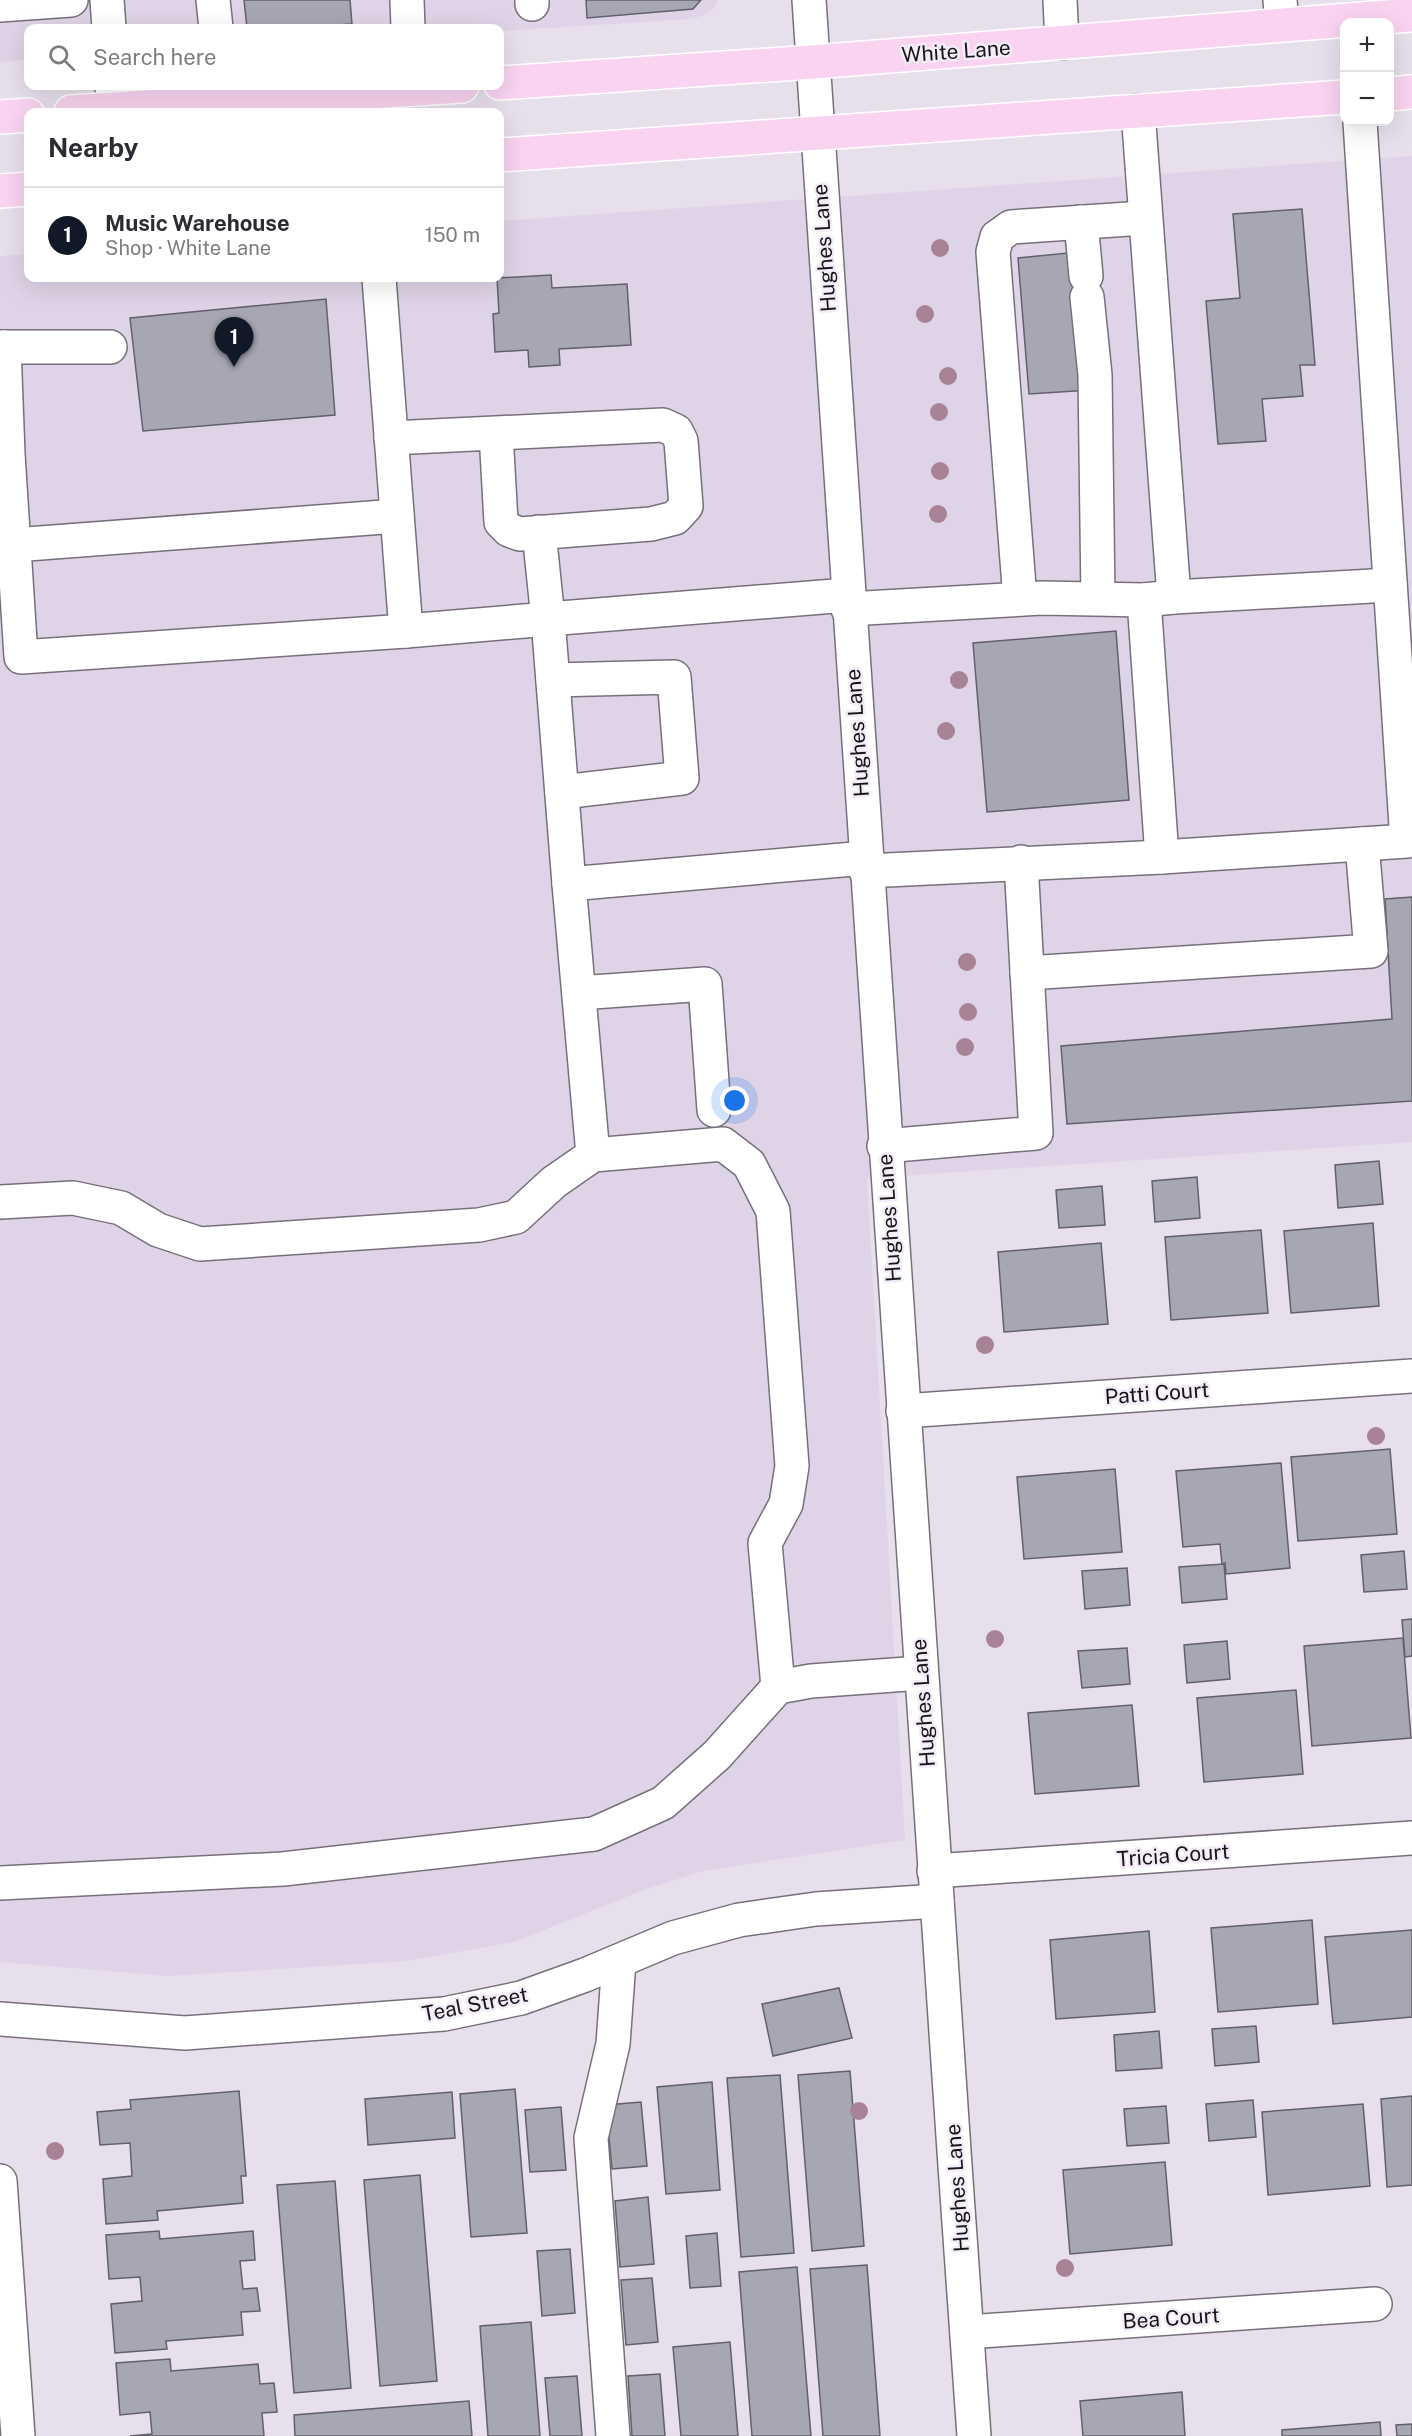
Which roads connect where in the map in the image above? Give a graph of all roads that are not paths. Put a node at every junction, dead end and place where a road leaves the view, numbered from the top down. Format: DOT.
graph roads {
  1 [pos="71,0"];
  2 [pos="107,0"];
  3 [pos="213,0"];
  4 [pos="407,0"];
  5 [pos="809,0"];
  6 [pos="1060,0"];
  7 [pos="0,5"];
  8 [pos="1399,11"];
  9 [pos="1281,13"];
  10 [pos="109,24"];
  11 [pos="216,24"];
  12 [pos="408,24"];
  13 [pos="1062,43"];
  14 [pos="813,62"];
  15 [pos="504,83"];
  16 [pos="330,90"];
  17 [pos="1412,92"];
  18 [pos="221,94"];
  19 [pos="1394,94"];
  20 [pos="1340,97"];
  21 [pos="113,98"];
  22 [pos="83,108"];
  23 [pos="1138,111"];
  24 [pos="24,115"];
  25 [pos="0,117"];
  26 [pos="1360,126"];
  27 [pos="816,133"];
  28 [pos="504,155"];
  29 [pos="24,189"];
  30 [pos="0,191"];
  31 [pos="1144,218"];
  32 [pos="1081,222"];
  33 [pos="379,282"];
  34 [pos="2,347"];
  35 [pos="110,347"];
  36 [pos="495,433"];
  37 [pos="391,438"];
  38 [pos="4,454"];
  39 [pos="397,516"];
  40 [pos="539,532"];
  41 [pos="14,545"];
  42 [pos="1390,585"];
  43 [pos="1098,598"];
  44 [pos="1020,599"];
  45 [pos="1159,599"];
  46 [pos="848,602"];
  47 [pos="548,619"];
  48 [pos="406,631"];
  49 [pos="553,680"];
  50 [pos="1404,686"];
  51 [pos="562,792"];
  52 [pos="1409,842"];
  53 [pos="1362,844"];
  54 [pos="1162,856"];
  55 [pos="1021,862"];
  56 [pos="866,865"];
  57 [pos="569,884"];
  58 [pos="1027,973"];
  59 [pos="579,993"];
  60 [pos="714,1110"];
  61 [pos="884,1146"];
  62 [pos="593,1155"];
  63 [pos="0,1202"];
  64 [pos="1412,1376"];
  65 [pos="903,1411"];
  66 [pos="921,1673"];
  67 [pos="778,1687"];
  68 [pos="1412,1838"];
  69 [pos="0,1882"];
  70 [pos="935,1886"];
  71 [pos="619,1961"];
  72 [pos="0,2019"];
  73 [pos="0,2181"];
  74 [pos="1376,2304"];
  75 [pos="967,2332"];
  76 [pos="18,2436"];
  77 [pos="613,2436"];
  78 [pos="974,2436"];
  1 -- 7 [label="street"];
  2 -- 10 [label="street"];
  3 -- 11 [label="street"];
  4 -- 12 [label="street"];
  5 -- 14 [label="street, Hughes Lane"];
  6 -- 13 [label="street"];
  8 -- 9 [label="main road, White Lane"];
  9 -- 13 [label="main road, White Lane"];
  13 -- 14 [label="main road, White Lane"];
  14 -- 15 [label="main road, White Lane"];
  14 -- 27 [label="street, Hughes Lane"];
  16 -- 18 [label="main road"];
  17 -- 19 [label="main road"];
  18 -- 21 [label="main road"];
  20 -- 23 [label="main road"];
  21 -- 22 [label="main road"];
  23 -- 27 [label="main road"];
  23 -- 31 [label="street"];
  24 -- 25 [label="main road"];
  26 -- 42 [label="street"];
  27 -- 28 [label="main road"];
  27 -- 46 [label="street, Hughes Lane"];
  29 -- 30 [label="main road"];
  31 -- 32 [label="street"];
  31 -- 45 [label="street"];
  32 -- 43 [label="street"];
  32 -- 44 [label="street"];
  33 -- 37 [label="street"];
  34 -- 35 [label="street"];
  34 -- 38 [label="street"];
  36 -- 37 [label="street"];
  36 -- 40 [label="street"];
  36 -- 40 [label="street"];
  37 -- 39 [label="street"];
  38 -- 41 [label="street"];
  39 -- 41 [label="street"];
  39 -- 48 [label="street"];
  40 -- 47 [label="street"];
  41 -- 48 [label="street"];
  42 -- 45 [label="street"];
  42 -- 50 [label="street"];
  43 -- 44 [label="street"];
  43 -- 45 [label="street"];
  44 -- 46 [label="street"];
  45 -- 54 [label="street"];
  46 -- 47 [label="street"];
  46 -- 56 [label="street, Hughes Lane"];
  47 -- 48 [label="street"];
  47 -- 49 [label="street"];
  49 -- 51 [label="street"];
  49 -- 51 [label="street"];
  50 -- 52 [label="street"];
  51 -- 57 [label="street"];
  52 -- 53 [label="street"];
  53 -- 54 [label="street"];
  53 -- 58 [label="street"];
  54 -- 55 [label="street"];
  55 -- 56 [label="street"];
  55 -- 58 [label="street"];
  56 -- 57 [label="street"];
  56 -- 61 [label="street, Hughes Lane"];
  57 -- 59 [label="street"];
  58 -- 61 [label="street"];
  59 -- 60 [label="street"];
  59 -- 62 [label="street"];
  61 -- 65 [label="street, Hughes Lane"];
  62 -- 63 [label="street"];
  62 -- 67 [label="street"];
  64 -- 65 [label="street, Patti Court"];
  65 -- 66 [label="street, Hughes Lane"];
  66 -- 67 [label="street"];
  66 -- 70 [label="street, Hughes Lane"];
  67 -- 69 [label="street"];
  68 -- 70 [label="street, Tricia Court"];
  70 -- 71 [label="street, Teal Street"];
  70 -- 75 [label="street, Hughes Lane"];
  71 -- 72 [label="street, Teal Street"];
  71 -- 77 [label="street"];
  73 -- 76 [label="street"];
  74 -- 75 [label="street, Bea Court"];
  75 -- 78 [label="street, Hughes Lane"];
}
